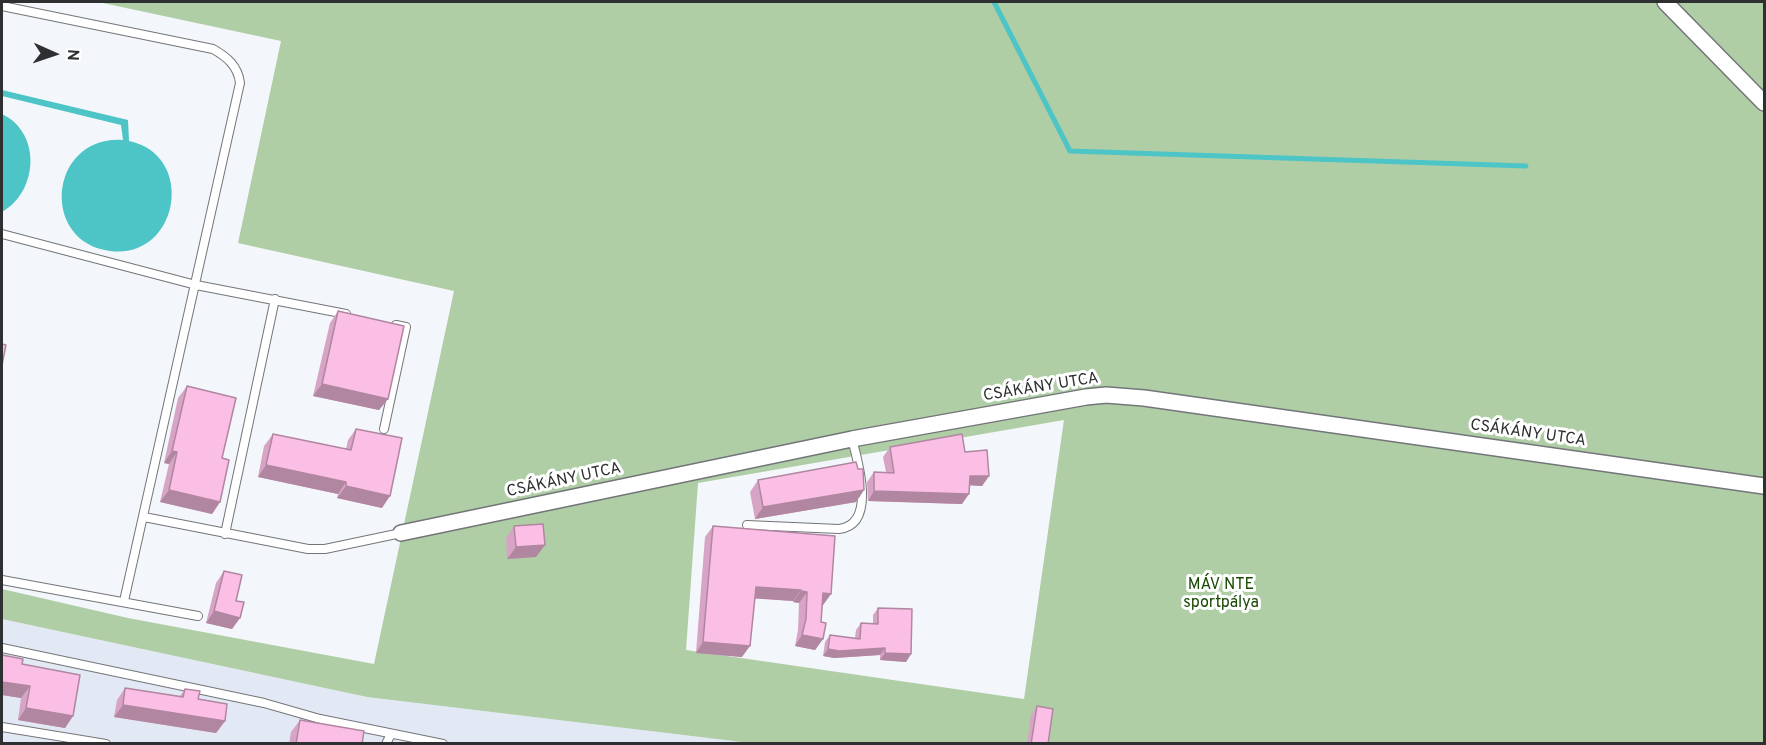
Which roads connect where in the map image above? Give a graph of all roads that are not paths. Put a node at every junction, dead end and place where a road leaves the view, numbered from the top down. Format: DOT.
graph roads {
  1 [pos="1665,2"];
  2 [pos="2,6"];
  3 [pos="1764,103"];
  4 [pos="2,234"];
  5 [pos="196,285"];
  6 [pos="275,299"];
  7 [pos="352,315"];
  8 [pos="384,322"];
  9 [pos="384,429"];
  10 [pos="852,439"];
  11 [pos="1764,486"];
  12 [pos="144,517"];
  13 [pos="747,525"];
  14 [pos="401,533"];
  15 [pos="225,534"];
  16 [pos="2,580"];
  17 [pos="124,601"];
  18 [pos="198,616"];
  19 [pos="2,648"];
  20 [pos="2,728"];
  21 [pos="391,734"];
  22 [pos="106,744"];
  23 [pos="386,744"];
  24 [pos="443,744"];
  1 -- 3 [label="street"];
  2 -- 5 [label="lane"];
  4 -- 5 [label="lane"];
  5 -- 6 [label="lane"];
  5 -- 12 [label="lane"];
  6 -- 7 [label="lane"];
  6 -- 15 [label="lane"];
  8 -- 9 [label="lane"];
  10 -- 11 [label="street, CSÁKÁNY UTCA"];
  10 -- 13 [label="lane"];
  10 -- 14 [label="street, CSÁKÁNY UTCA"];
  12 -- 15 [label="lane"];
  12 -- 17 [label="lane"];
  14 -- 15 [label="lane"];
  16 -- 17 [label="lane"];
  17 -- 18 [label="lane"];
  19 -- 21 [label="lane"];
  20 -- 22 [label="lane"];
  21 -- 23 [label="lane"];
  21 -- 24 [label="lane"];
}
